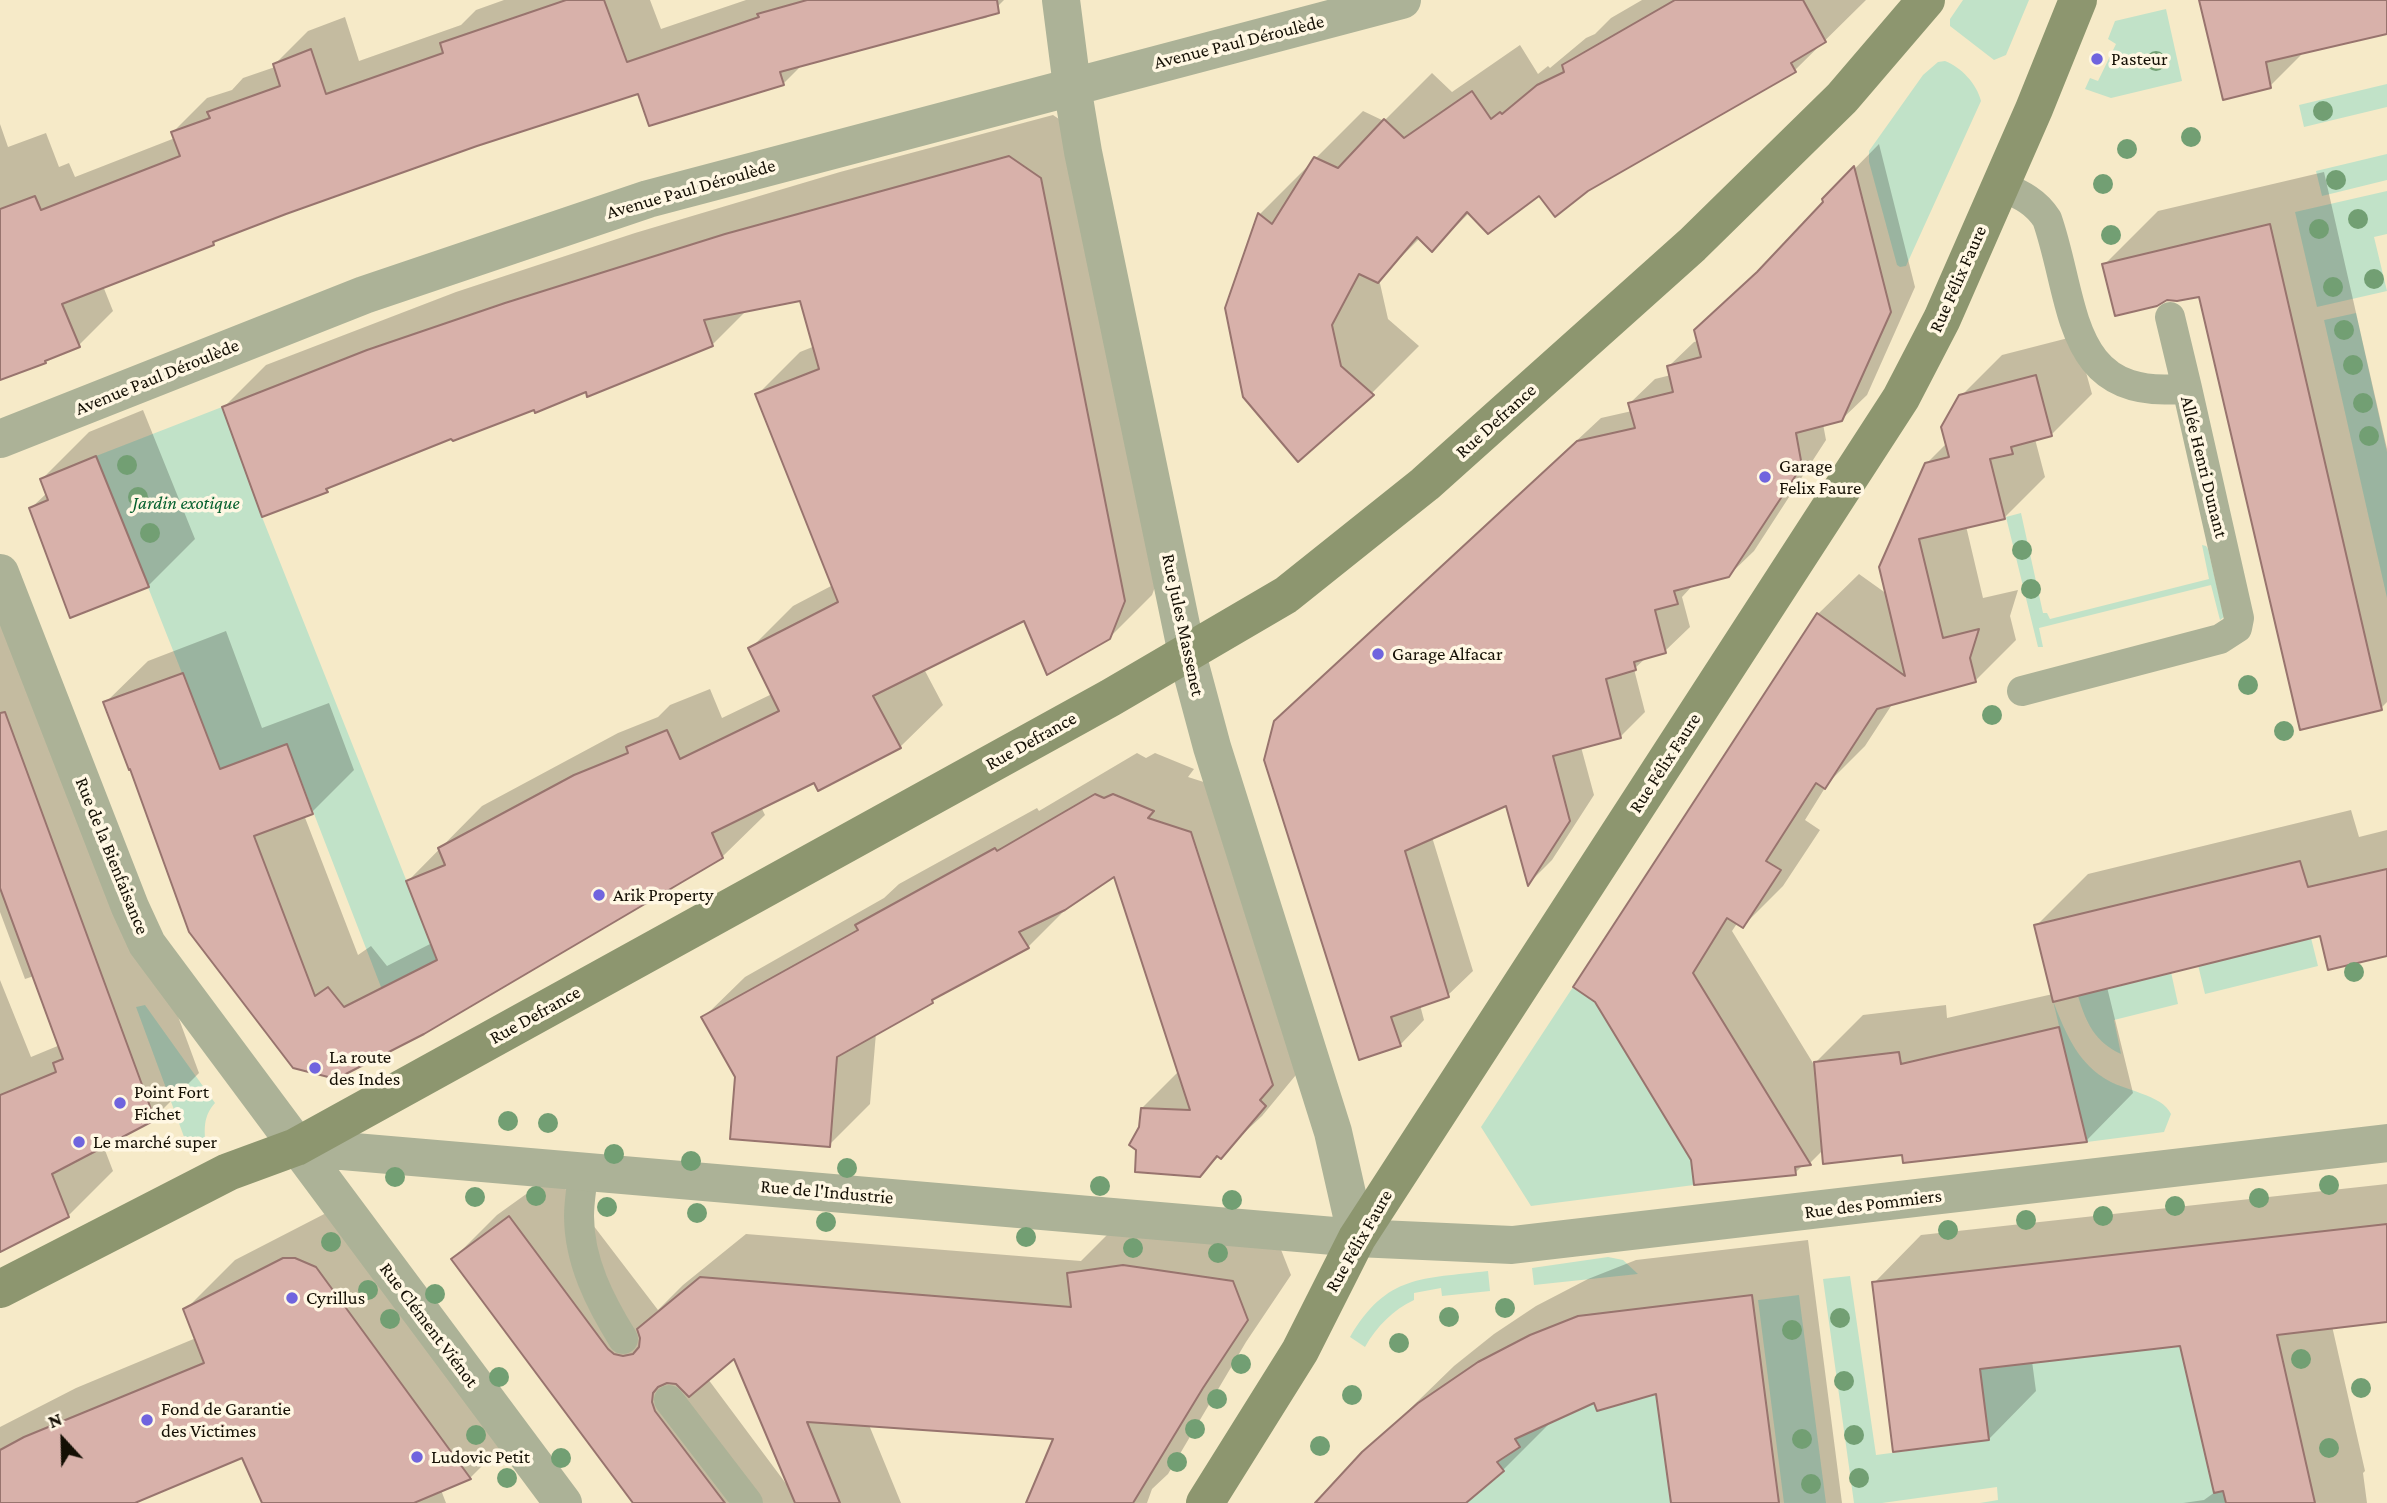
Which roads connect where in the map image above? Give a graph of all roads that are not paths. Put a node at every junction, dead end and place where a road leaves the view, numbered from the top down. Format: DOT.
graph roads {
  1 [pos="1061,0"];
  2 [pos="1402,0"];
  3 [pos="1926,0"];
  4 [pos="2078,0"];
  5 [pos="1072,86"];
  6 [pos="1999,186"];
  7 [pos="2170,317"];
  8 [pos="2187,388"];
  9 [pos="0,439"];
  10 [pos="0,573"];
  11 [pos="1186,654"];
  12 [pos="2022,691"];
  13 [pos="2387,1143"];
  14 [pos="296,1147"];
  15 [pos="583,1172"];
  16 [pos="1357,1238"];
  17 [pos="0,1289"];
  18 [pos="623,1339"];
  19 [pos="669,1400"];
  20 [pos="563,1503"];
  21 [pos="748,1503"];
  22 [pos="1205,1503"];
  1 -- 5 [label="street, Rue Jules Massenet"];
  2 -- 5 [label="street, Avenue Paul Déroulède"];
  3 -- 11 [label="main road, Rue Defrance"];
  4 -- 6 [label="main road, Rue Félix Faure"];
  5 -- 9 [label="street, Avenue Paul Déroulède"];
  5 -- 11 [label="street, Rue Jules Massenet"];
  6 -- 8 [label="lane, Allée Henri Dunant"];
  6 -- 16 [label="main road, Rue Félix Faure"];
  7 -- 8 [label="lane"];
  8 -- 12 [label="lane, Allée Henri Dunant"];
  10 -- 14 [label="street, Rue de la Bienfaisance"];
  11 -- 14 [label="main road, Rue Defrance"];
  11 -- 16 [label="street, Rue Jules Massenet"];
  13 -- 16 [label="street, Rue des Pommiers"];
  14 -- 15 [label="street, Rue de l'Industrie"];
  14 -- 17 [label="main road, Rue Defrance"];
  14 -- 20 [label="street, Rue Clément Viénot"];
  15 -- 16 [label="street, Rue de l'Industrie"];
  15 -- 18 [label="lane"];
  16 -- 22 [label="main road, Rue Félix Faure"];
  19 -- 21 [label="lane"];
}
